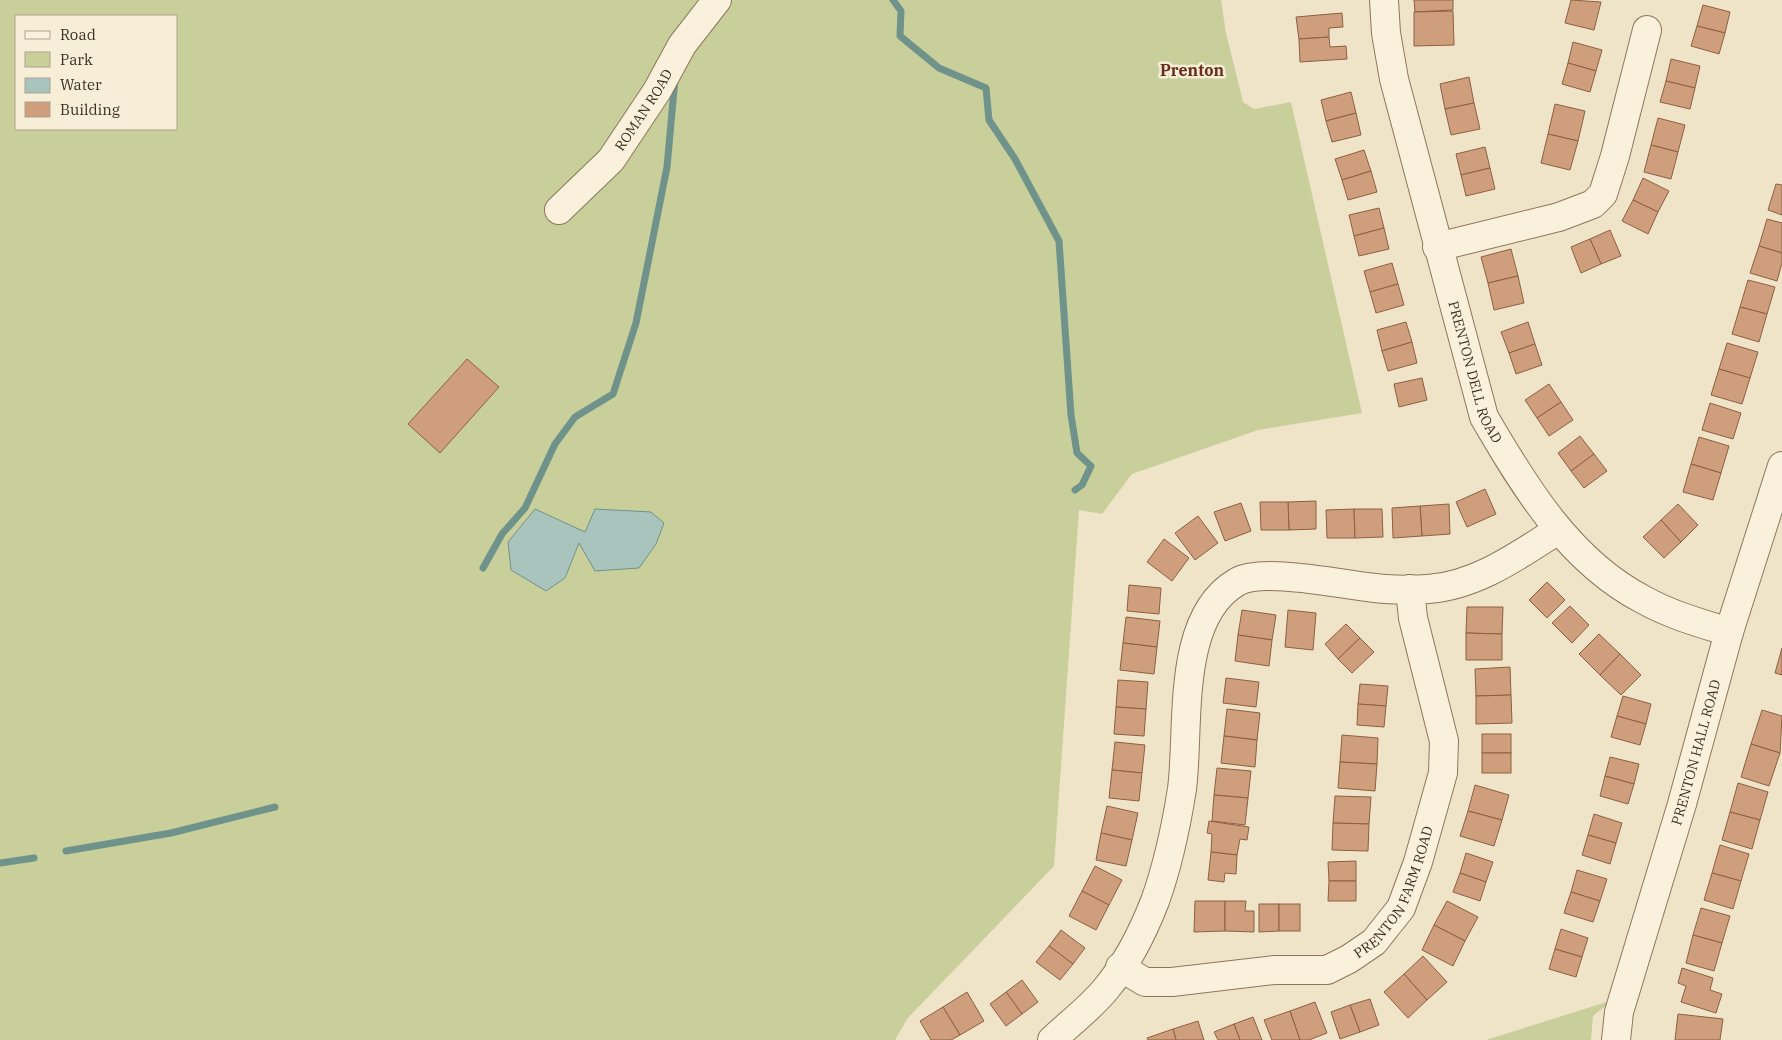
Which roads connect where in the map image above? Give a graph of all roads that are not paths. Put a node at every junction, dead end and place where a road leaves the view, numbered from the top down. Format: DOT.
graph roads {
  1 [pos="717,0"];
  2 [pos="1384,0"];
  3 [pos="1647,30"];
  4 [pos="559,210"];
  5 [pos="1437,247"];
  6 [pos="1782,466"];
  7 [pos="1558,530"];
  8 [pos="1410,589"];
  9 [pos="1729,632"];
  10 [pos="1120,967"];
  11 [pos="1052,1040"];
  12 [pos="1616,1040"];
  1 -- 4 [label="street, ROMAN ROAD"];
  2 -- 5 [label="street, PRENTON DELL ROAD"];
  3 -- 5 [label="street"];
  5 -- 7 [label="street, PRENTON DELL ROAD"];
  6 -- 9 [label="street, PRENTON HALL ROAD"];
  7 -- 8 [label="street"];
  7 -- 9 [label="street, PRENTON DELL ROAD"];
  8 -- 10 [label="street"];
  8 -- 10 [label="street, PRENTON FARM ROAD"];
  9 -- 12 [label="street, PRENTON HALL ROAD"];
  10 -- 11 [label="street"];
}
